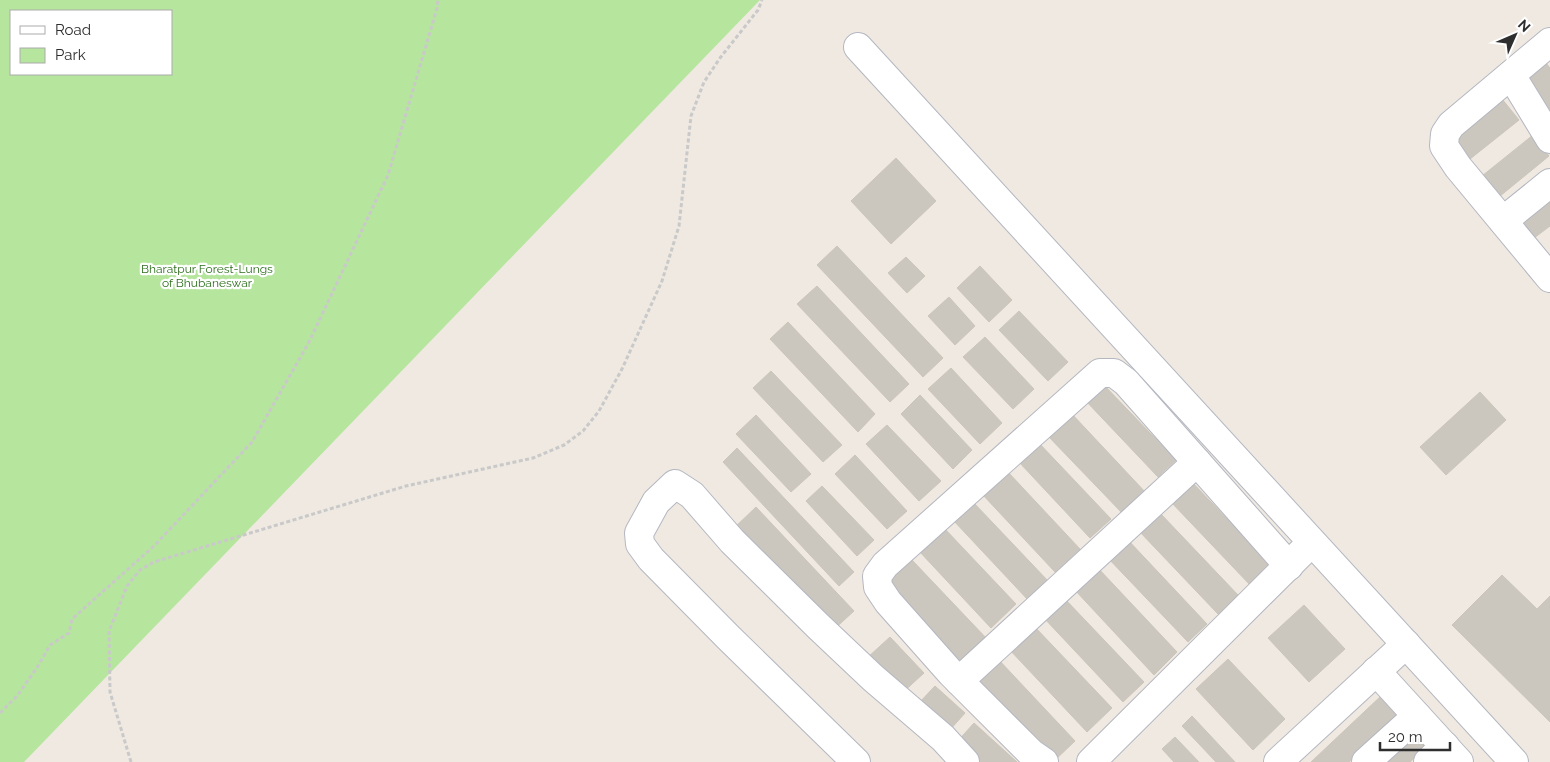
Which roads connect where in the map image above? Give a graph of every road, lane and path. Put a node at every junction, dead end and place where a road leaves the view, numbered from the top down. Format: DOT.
graph roads {
  1 [pos="438,0"];
  2 [pos="762,0"];
  3 [pos="1550,42"];
  4 [pos="858,47"];
  5 [pos="1510,75"];
  6 [pos="1550,138"];
  7 [pos="1550,183"];
  8 [pos="1503,221"];
  9 [pos="1550,278"];
  10 [pos="1197,462"];
  11 [pos="1312,542"];
  12 [pos="1289,566"];
  13 [pos="1406,644"];
  14 [pos="1376,672"];
  15 [pos="959,681"];
  16 [pos="0,713"];
  17 [pos="1417,716"];
  18 [pos="1444,757"];
  19 [pos="131,762"];
  20 [pos="856,762"];
  21 [pos="965,762"];
  22 [pos="1044,762"];
  23 [pos="1091,762"];
  24 [pos="1278,762"];
  25 [pos="1366,762"];
  26 [pos="1514,762"];
  1 -- 16 [label="path"];
  2 -- 19 [label="path"];
  3 -- 5 [label="street"];
  4 -- 11 [label="street"];
  5 -- 6 [label="street"];
  5 -- 8 [label="street"];
  7 -- 8 [label="street"];
  8 -- 9 [label="street"];
  10 -- 12 [label="street"];
  10 -- 15 [label="street"];
  10 -- 15 [label="street"];
  11 -- 12 [label="street"];
  11 -- 13 [label="street"];
  12 -- 23 [label="street"];
  13 -- 14 [label="street"];
  13 -- 26 [label="street"];
  14 -- 17 [label="street"];
  14 -- 24 [label="street"];
  15 -- 22 [label="street"];
  17 -- 18 [label="street"];
  17 -- 25 [label="street"];
  20 -- 21 [label="street"];
}
